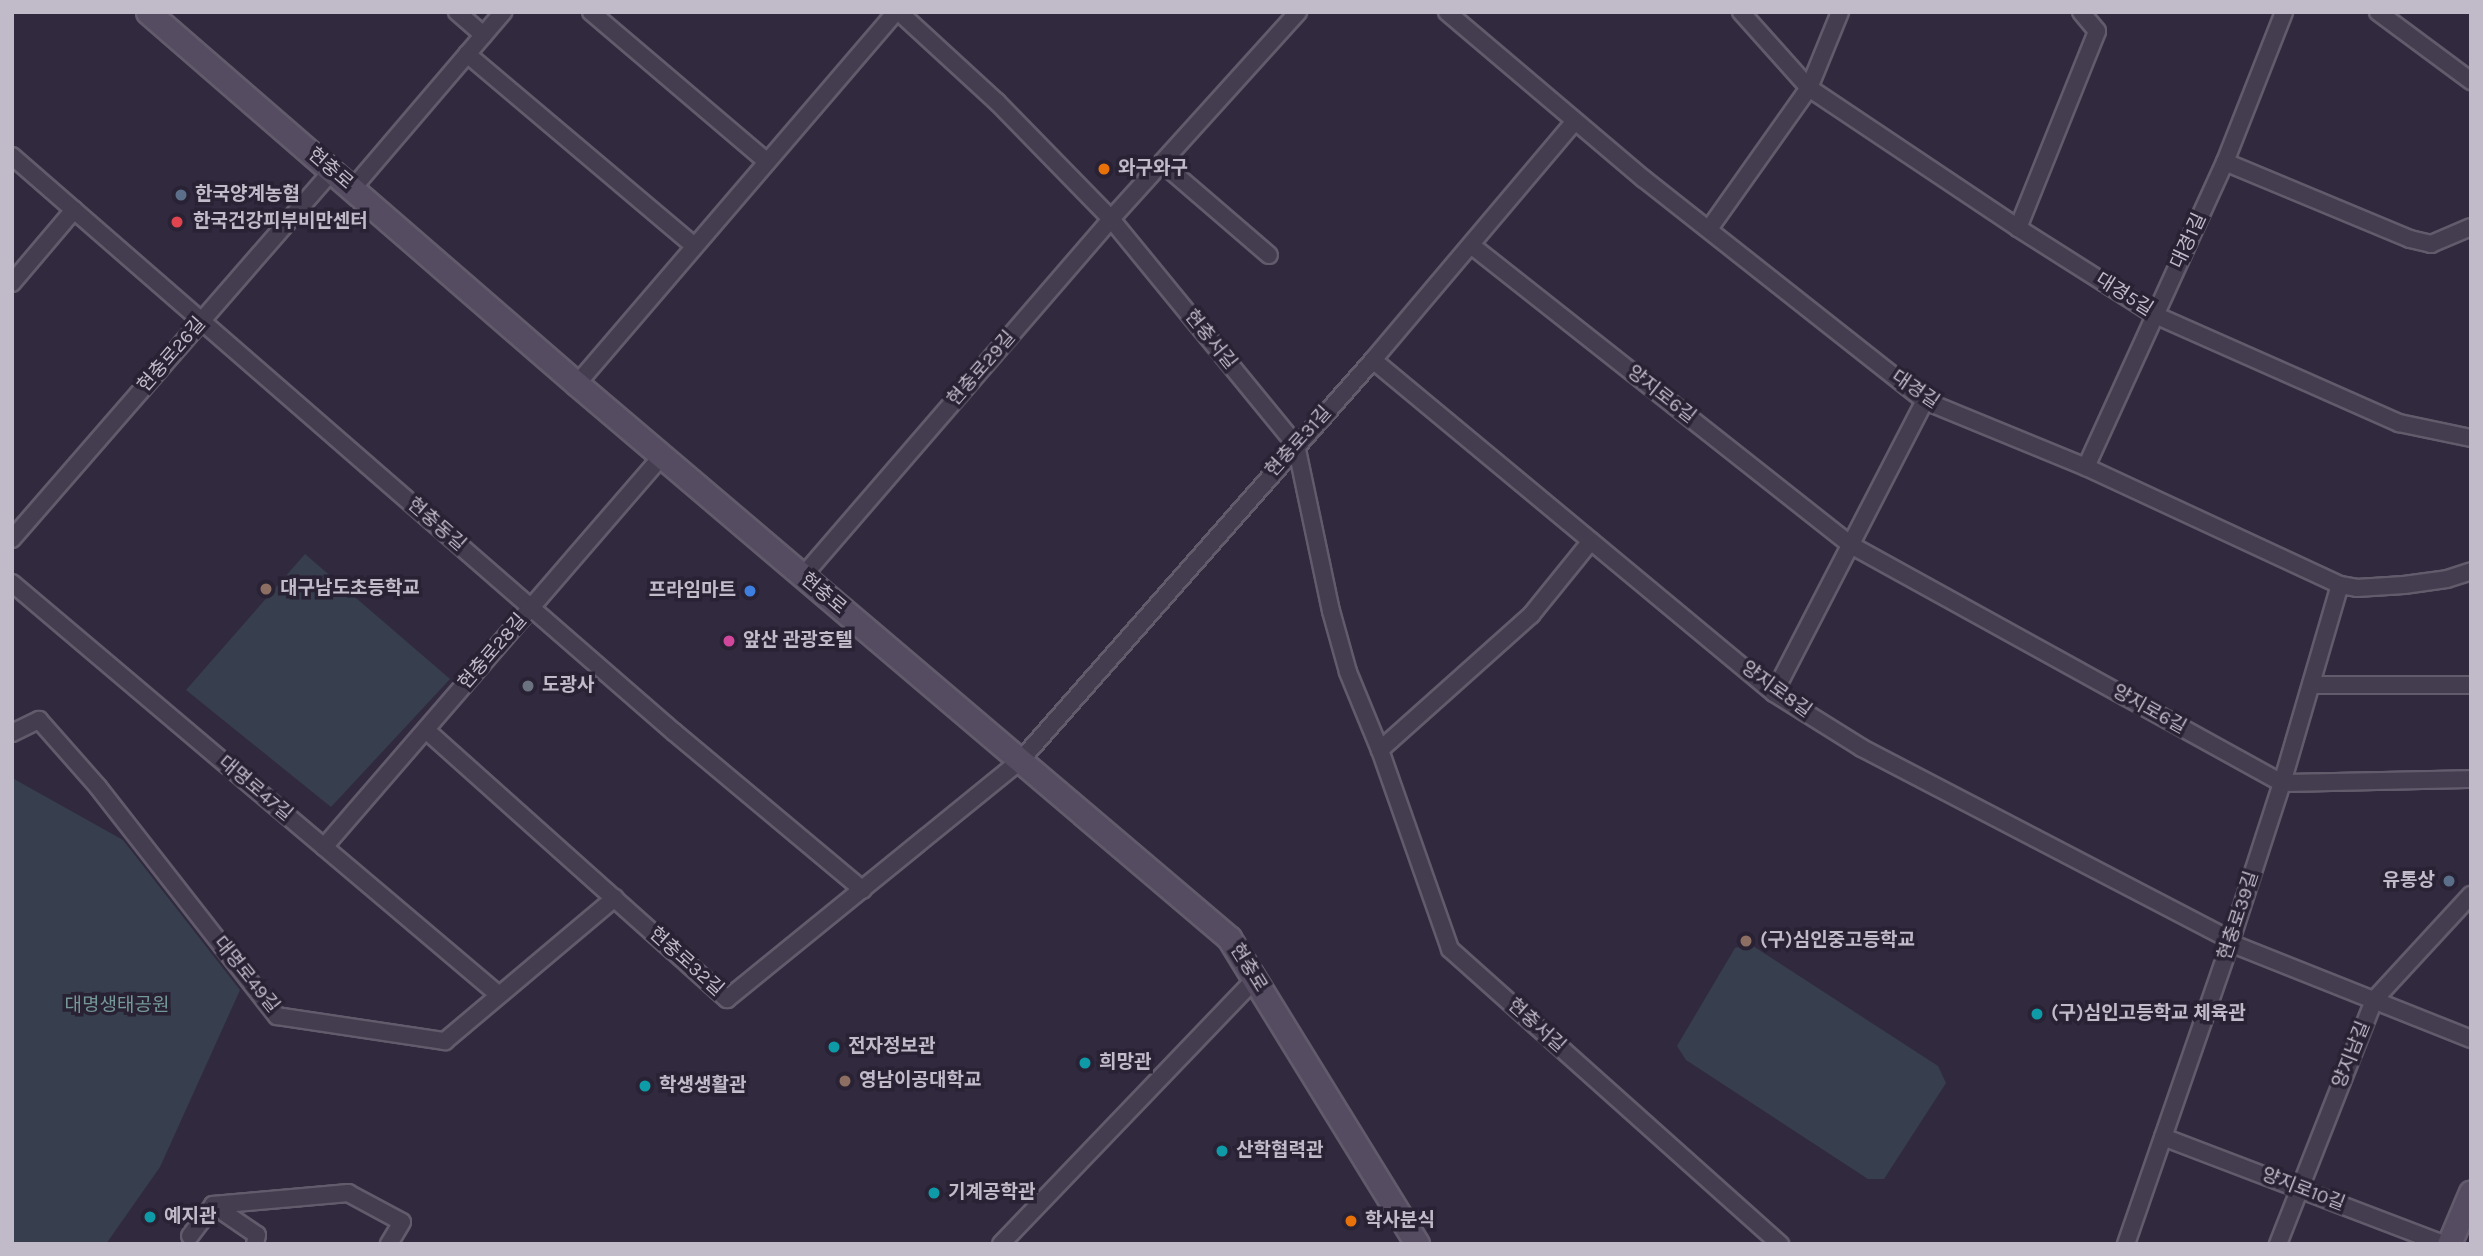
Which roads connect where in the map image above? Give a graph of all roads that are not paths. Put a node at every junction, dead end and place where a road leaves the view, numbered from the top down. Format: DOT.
graph roads {
  1 [pos="148,12"];
  2 [pos="457,12"];
  3 [pos="503,12"];
  4 [pos="592,12"];
  5 [pos="898,12"];
  6 [pos="1298,12"];
  7 [pos="1447,12"];
  8 [pos="1741,12"];
  9 [pos="1840,12"];
  10 [pos="2081,12"];
  11 [pos="2284,12"];
  12 [pos="2378,12"];
  13 [pos="483,35"];
  14 [pos="467,54"];
  15 [pos="2471,81"];
  16 [pos="1810,88"];
  17 [pos="1575,121"];
  18 [pos="12,156"];
  19 [pos="767,162"];
  20 [pos="2225,162"];
  21 [pos="1162,163"];
  22 [pos="332,171"];
  23 [pos="352,189"];
  24 [pos="74,210"];
  25 [pos="1111,219"];
  26 [pos="2018,228"];
  27 [pos="2471,228"];
  28 [pos="1709,229"];
  29 [pos="1471,245"];
  30 [pos="694,246"];
  31 [pos="1269,255"];
  32 [pos="12,283"];
  33 [pos="2155,315"];
  34 [pos="202,321"];
  35 [pos="1373,360"];
  36 [pos="578,384"];
  37 [pos="1925,401"];
  38 [pos="2471,438"];
  39 [pos="1296,445"];
  40 [pos="662,456"];
  41 [pos="2085,467"];
  42 [pos="12,539"];
  43 [pos="1591,541"];
  44 [pos="1852,545"];
  45 [pos="2471,570"];
  46 [pos="803,576"];
  47 [pos="12,583"];
  48 [pos="2340,585"];
  49 [pos="531,608"];
  50 [pos="2311,685"];
  51 [pos="2471,685"];
  52 [pos="1774,693"];
  53 [pos="426,730"];
  54 [pos="12,733"];
  55 [pos="1380,750"];
  56 [pos="1020,761"];
  57 [pos="2471,779"];
  58 [pos="2282,783"];
  59 [pos="324,847"];
  60 [pos="863,890"];
  61 [pos="2471,895"];
  62 [pos="615,898"];
  63 [pos="2231,942"];
  64 [pos="1255,979"];
  65 [pos="499,995"];
  66 [pos="2374,1000"];
  67 [pos="2471,1039"];
  68 [pos="2163,1137"];
  69 [pos="2300,1188"];
  70 [pos="2471,1192"];
  71 [pos="214,1205"];
  72 [pos="190,1236"];
  73 [pos="255,1244"];
  74 [pos="388,1244"];
  75 [pos="1001,1244"];
  76 [pos="1417,1244"];
  77 [pos="1780,1244"];
  78 [pos="2126,1244"];
  79 [pos="2277,1244"];
  80 [pos="2442,1244"];
  81 [pos="2449,1244"];
  1 -- 22 [label="main road, 현충로"];
  2 -- 13 [label="street"];
  3 -- 13 [label="street"];
  4 -- 19 [label="street"];
  5 -- 19 [label="street"];
  5 -- 25 [label="street, 현충서길"];
  6 -- 21 [label="street, 현충로29길"];
  7 -- 17 [label="street, 대경길"];
  8 -- 16 [label="street, 대경5길"];
  9 -- 16 [label="street"];
  10 -- 26 [label="street"];
  11 -- 20 [label="street, 대경1길"];
  12 -- 15 [label="street"];
  13 -- 14 [label="street"];
  14 -- 23 [label="street"];
  14 -- 30 [label="street"];
  16 -- 26 [label="street, 대경5길"];
  16 -- 28 [label="street"];
  17 -- 28 [label="street, 대경길"];
  17 -- 29 [label="street, 현충로31길"];
  18 -- 24 [label="street, 현충동길"];
  19 -- 30 [label="street"];
  20 -- 27 [label="street"];
  20 -- 33 [label="street, 대경1길"];
  21 -- 25 [label="street, 현충로29길"];
  21 -- 31 [label="street"];
  22 -- 23 [label="main road, 현충로"];
  22 -- 34 [label="street, 현충로26길"];
  23 -- 36 [label="main road, 현충로"];
  24 -- 32 [label="street"];
  24 -- 34 [label="street, 현충동길"];
  25 -- 39 [label="street, 현충서길"];
  25 -- 46 [label="street, 현충로29길"];
  26 -- 33 [label="street, 대경5길"];
  28 -- 37 [label="street, 대경길"];
  29 -- 35 [label="street, 현충로31길"];
  29 -- 44 [label="street, 양지로6길"];
  30 -- 36 [label="street"];
  33 -- 38 [label="street, 대경5길"];
  33 -- 41 [label="street, 대경1길"];
  34 -- 42 [label="street, 현충로26길"];
  34 -- 49 [label="street, 현충동길"];
  35 -- 39 [label="street, 현충로31길"];
  35 -- 43 [label="street, 양지로8길"];
  36 -- 40 [label="main road, 현충로"];
  37 -- 41 [label="street, 대경길"];
  37 -- 44 [label="street"];
  39 -- 55 [label="street, 현충서길"];
  39 -- 56 [label="street, 현충로31길"];
  40 -- 46 [label="main road, 현충로"];
  40 -- 49 [label="street, 현충로28길"];
  41 -- 48 [label="street, 대경길"];
  43 -- 52 [label="street, 양지로8길"];
  43 -- 55 [label="street"];
  44 -- 52 [label="street"];
  44 -- 58 [label="street, 양지로6길"];
  45 -- 48 [label="street, 대경길"];
  46 -- 56 [label="main road, 현충로"];
  47 -- 59 [label="street, 대명로47길"];
  48 -- 50 [label="street, 현충로39길"];
  49 -- 53 [label="street, 현충로28길"];
  49 -- 60 [label="street, 현충동길"];
  50 -- 51 [label="street"];
  50 -- 58 [label="street, 현충로39길"];
  52 -- 63 [label="street, 양지로8길"];
  53 -- 59 [label="street, 현충로28길"];
  53 -- 62 [label="street, 현충로32길"];
  54 -- 65 [label="street, 대명로49길"];
  55 -- 77 [label="street, 현충서길"];
  56 -- 60 [label="street, 현충로32길"];
  56 -- 64 [label="main road, 현충로"];
  57 -- 58 [label="street"];
  58 -- 63 [label="street, 현충로39길"];
  59 -- 65 [label="street, 대명로47길"];
  60 -- 62 [label="street, 현충로32길"];
  61 -- 66 [label="street, 양지남길"];
  62 -- 65 [label="street, 대명로49길"];
  63 -- 66 [label="street, 양지로8길"];
  63 -- 68 [label="street, 현충로39길"];
  64 -- 75 [label="street"];
  64 -- 76 [label="main road, 현충로"];
  66 -- 67 [label="street, 양지로8길"];
  66 -- 69 [label="street, 양지남길"];
  68 -- 69 [label="street, 양지로10길"];
  68 -- 78 [label="street, 현충로39길"];
  69 -- 79 [label="street, 양지남길"];
  69 -- 80 [label="street, 양지로10길"];
  70 -- 81 [label="main road"];
  71 -- 72 [label="street"];
  71 -- 73 [label="street"];
  71 -- 74 [label="street"];
}
